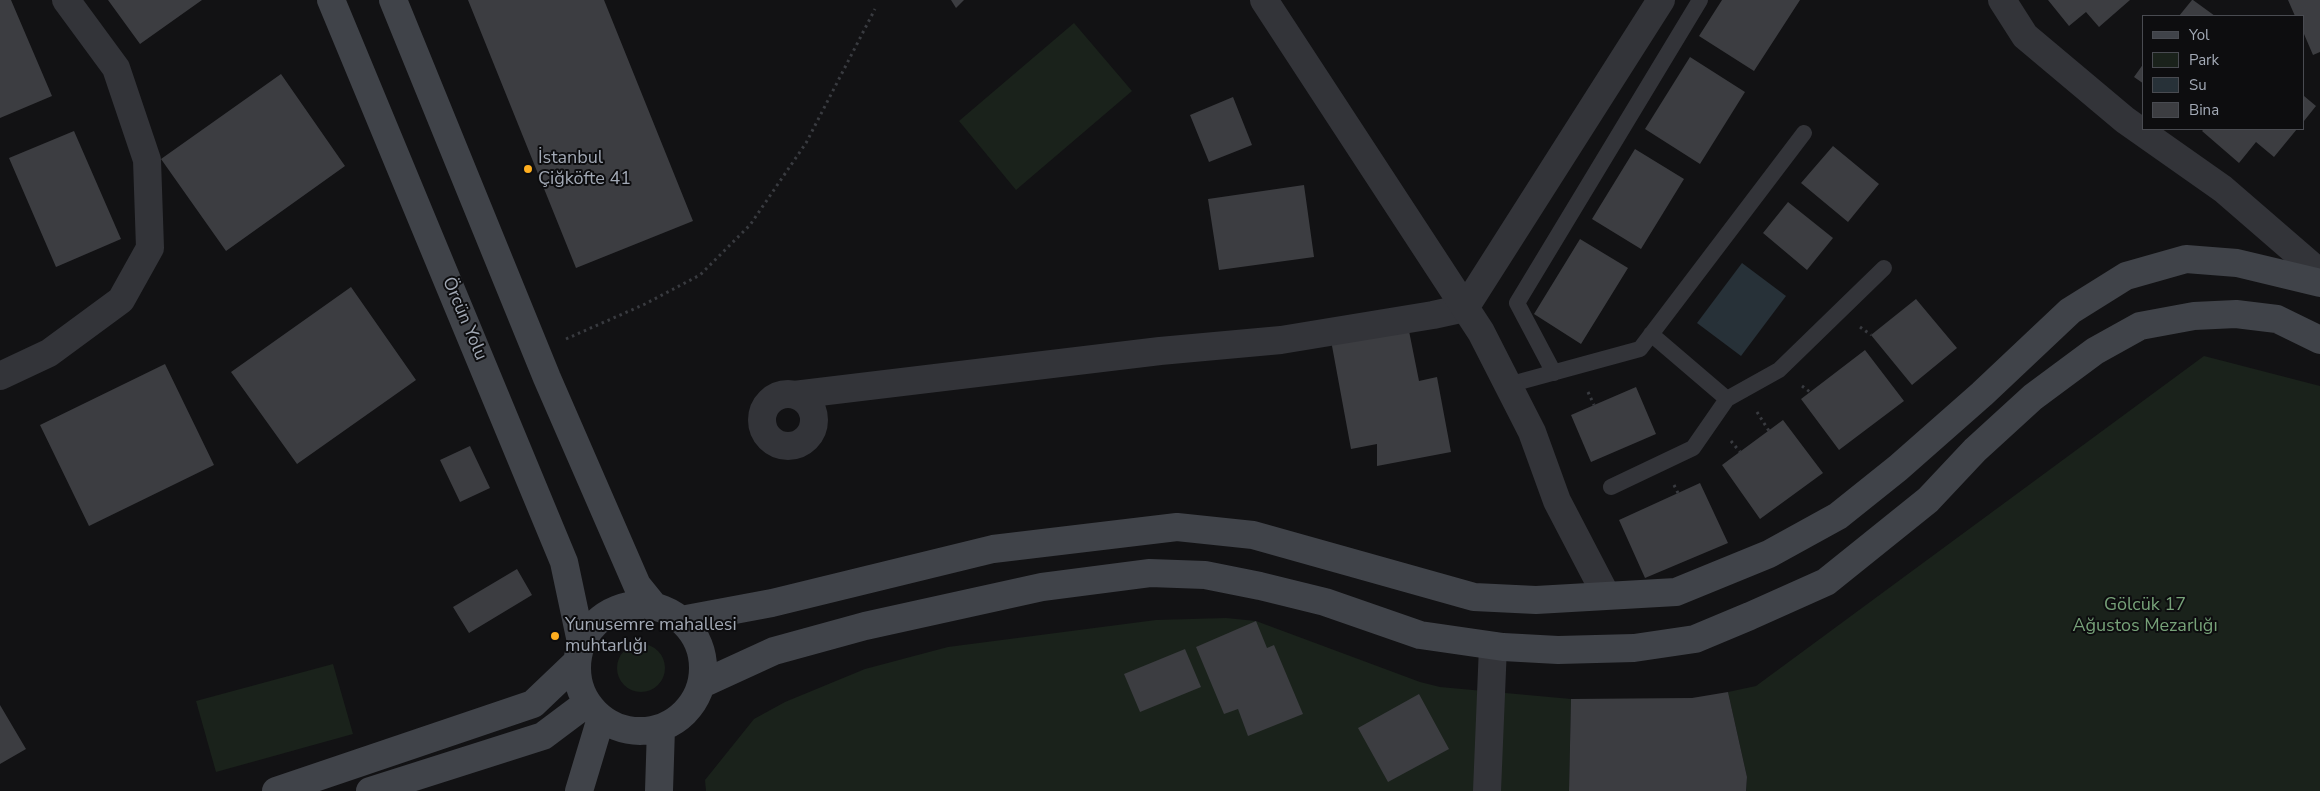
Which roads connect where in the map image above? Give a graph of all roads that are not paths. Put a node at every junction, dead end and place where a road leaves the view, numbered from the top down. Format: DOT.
graph roads {
  1 [pos="66,0"];
  2 [pos="332,0"];
  3 [pos="393,0"];
  4 [pos="1264,0"];
  5 [pos="1661,0"];
  6 [pos="1700,0"];
  7 [pos="2002,0"];
  8 [pos="1804,133"];
  9 [pos="1884,268"];
  10 [pos="2320,273"];
  11 [pos="2320,283"];
  12 [pos="1465,308"];
  13 [pos="1651,334"];
  14 [pos="2320,340"];
  15 [pos="1554,373"];
  16 [pos="0,376"];
  17 [pos="1508,385"];
  18 [pos="794,394"];
  19 [pos="1727,399"];
  20 [pos="1610,487"];
  21 [pos="1606,595"];
  22 [pos="654,606"];
  23 [pos="681,620"];
  24 [pos="1493,646"];
  25 [pos="579,652"];
  26 [pos="702,684"];
  27 [pos="594,710"];
  28 [pos="661,728"];
  29 [pos="276,791"];
  30 [pos="370,791"];
  31 [pos="579,791"];
  32 [pos="659,791"];
  33 [pos="1487,791"];
  1 -- 16 [label="street"];
  2 -- 25 [label="main road, Örcün Yolu"];
  3 -- 22 [label="main road"];
  4 -- 12 [label="street"];
  5 -- 12 [label="street"];
  6 -- 15 [label="lane"];
  7 -- 10 [label="street"];
  8 -- 13 [label="lane"];
  9 -- 19 [label="lane"];
  11 -- 21 [label="main road"];
  12 -- 17 [label="street"];
  12 -- 18 [label="street"];
  13 -- 15 [label="lane"];
  13 -- 19 [label="lane"];
  14 -- 24 [label="main road"];
  15 -- 17 [label="lane"];
  17 -- 21 [label="street"];
  19 -- 20 [label="lane"];
  21 -- 23 [label="main road"];
  22 -- 23 [label="main road"];
  22 -- 25 [label="main road"];
  23 -- 26 [label="main road"];
  24 -- 26 [label="main road"];
  24 -- 33 [label="street"];
  25 -- 27 [label="main road"];
  25 -- 29 [label="main road"];
  26 -- 28 [label="main road"];
  27 -- 28 [label="main road"];
  27 -- 30 [label="main road"];
  27 -- 31 [label="main road"];
  28 -- 32 [label="main road"];
}
